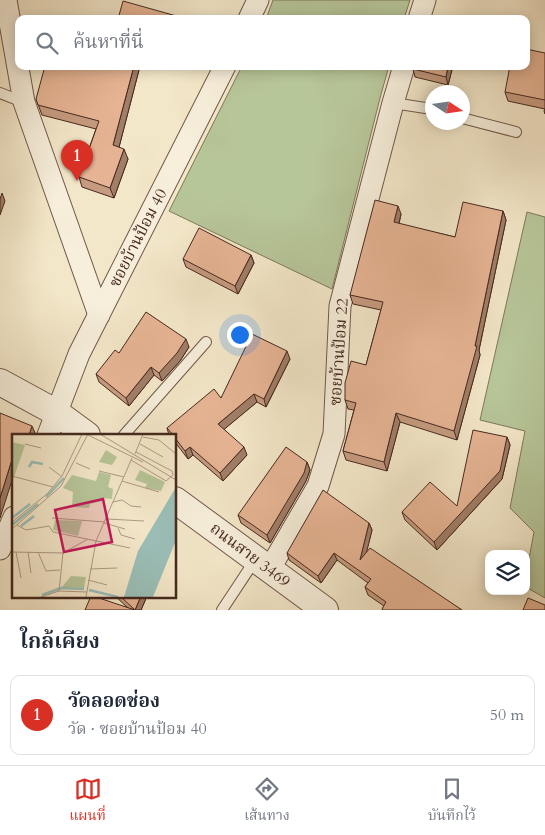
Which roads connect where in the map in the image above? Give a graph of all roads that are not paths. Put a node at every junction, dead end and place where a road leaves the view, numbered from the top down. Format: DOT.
graph roads {
  1 [pos="6,0"];
  2 [pos="258,0"];
  3 [pos="425,0"];
  4 [pos="251,15"];
  5 [pos="420,15"];
  6 [pos="15,51"];
  7 [pos="18,70"];
  8 [pos="223,70"];
  9 [pos="403,70"];
  10 [pos="0,92"];
  11 [pos="24,102"];
  12 [pos="393,103"];
  13 [pos="425,109"];
  14 [pos="470,120"];
  15 [pos="516,132"];
  16 [pos="99,315"];
  17 [pos="206,342"];
  18 [pos="0,382"];
  19 [pos="53,424"];
  20 [pos="84,434"];
  21 [pos="125,434"];
  22 [pos="176,501"];
  23 [pos="12,521"];
  24 [pos="0,549"];
  25 [pos="262,564"];
  26 [pos="310,605"];
  27 [pos="222,610"];
  1 -- 6 [label="street"];
  2 -- 4 [label="street"];
  3 -- 5 [label="street"];
  7 -- 11 [label="street"];
  8 -- 16 [label="street, ซอยบ้านป้อม 40"];
  9 -- 12 [label="street, ซอยบ้านป้อม 22"];
  10 -- 11 [label="lane"];
  11 -- 16 [label="street"];
  12 -- 13 [label="lane"];
  12 -- 25 [label="street, ซอยบ้านป้อม 22"];
  14 -- 15 [label="lane"];
  16 -- 19 [label="street, ซอยบ้านป้อม 40"];
  17 -- 21 [label="lane"];
  18 -- 19 [label="street"];
  19 -- 20 [label="street"];
  22 -- 25 [label="street, ถนนสาย 3469"];
  23 -- 24 [label="street"];
  25 -- 26 [label="street, ถนนสาย 3469"];
  25 -- 27 [label="lane"];
}
